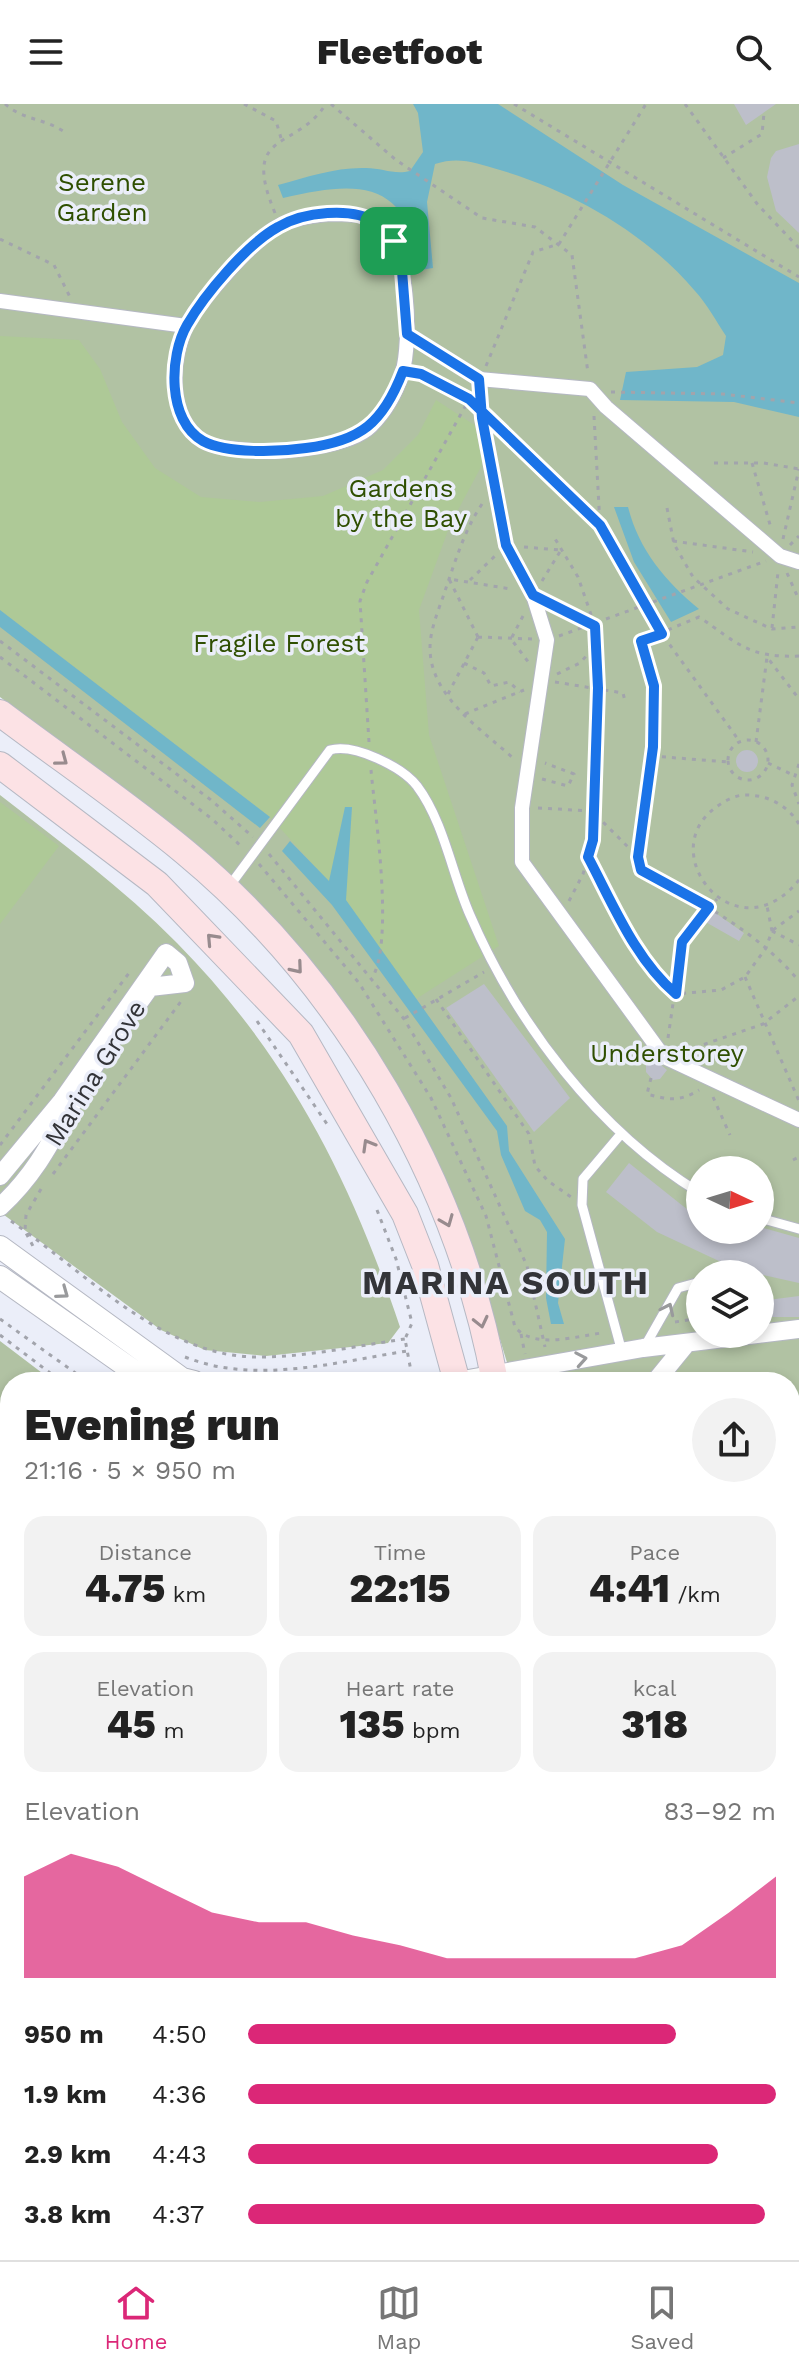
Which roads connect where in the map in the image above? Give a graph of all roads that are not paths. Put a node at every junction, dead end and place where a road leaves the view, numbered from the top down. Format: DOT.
graph roads {
  1 [pos="0,301"];
  2 [pos="186,326"];
  3 [pos="407,334"];
  4 [pos="479,379"];
  5 [pos="799,562"];
  6 [pos="0,713"];
  7 [pos="0,765"];
  8 [pos="225,890"];
  9 [pos="799,1120"];
  10 [pos="621,1134"];
  11 [pos="0,1176"];
  12 [pos="686,1183"];
  13 [pos="0,1207"];
  14 [pos="774,1222"];
  15 [pos="799,1229"];
  16 [pos="0,1247"];
  17 [pos="0,1277"];
  18 [pos="686,1286"];
  19 [pos="795,1334"];
  20 [pos="774,1336"];
  21 [pos="686,1344"];
  22 [pos="643,1348"];
  23 [pos="622,1352"];
  24 [pos="135,1372"];
  25 [pos="172,1372"];
  26 [pos="449,1372"];
  27 [pos="493,1372"];
  28 [pos="519,1372"];
  29 [pos="663,1372"];
  1 -- 2 [label="street"];
  2 -- 3 [label="street"];
  2 -- 3 [label="street"];
  3 -- 4 [label="street"];
  4 -- 5 [label="street"];
  4 -- 9 [label="street"];
  6 -- 8 [label="main road, one-way"];
  26 -- 7 [label="main road, one-way"];
  8 -- 10 [label="lane"];
  8 -- 27 [label="main road, one-way"];
  10 -- 12 [label="lane"];
  10 -- 23 [label="lane"];
  11 -- 13 [label="street, Marina Grove"];
  14 -- 15 [label="lane"];
  16 -- 25 [label="street, one-way"];
  17 -- 24 [label="street"];
  22 -- 18 [label="lane, one-way"];
  19 -- 20 [label="street"];
  21 -- 22 [label="street"];
  21 -- 29 [label="street"];
  22 -- 23 [label="street"];
  28 -- 23 [label="street, one-way"];
}
